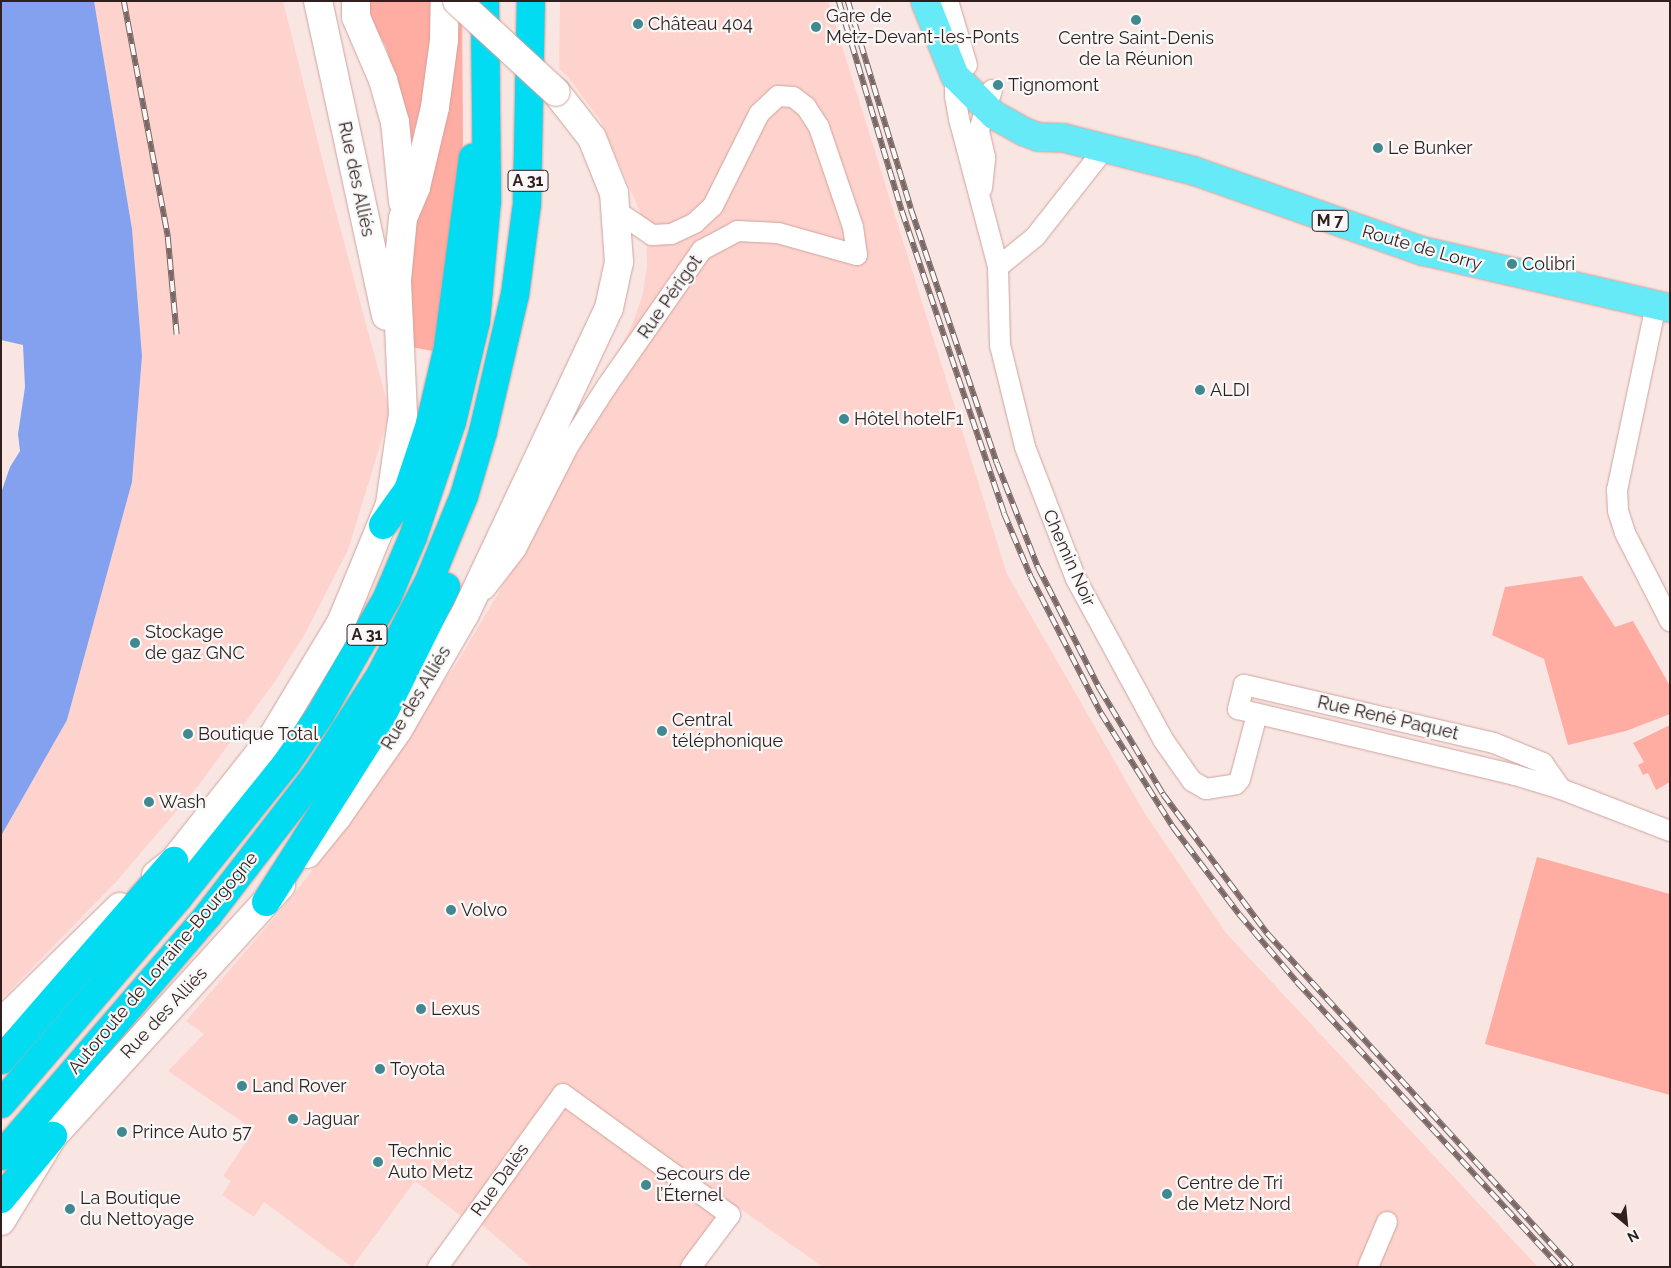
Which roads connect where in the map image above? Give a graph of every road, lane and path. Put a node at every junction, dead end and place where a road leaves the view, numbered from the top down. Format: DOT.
graph roads {
  1 [pos="318,1"];
  2 [pos="356,1"];
  3 [pos="445,1"];
  4 [pos="457,1"];
  5 [pos="486,1"];
  6 [pos="531,1"];
  7 [pos="926,1"];
  8 [pos="948,1"];
  9 [pos="488,59"];
  10 [pos="956,64"];
  11 [pos="989,99"];
  12 [pos="1104,148"];
  13 [pos="981,200"];
  14 [pos="618,212"];
  15 [pos="403,218"];
  16 [pos="998,267"];
  17 [pos="1663,307"];
  18 [pos="398,355"];
  19 [pos="502,360"];
  20 [pos="383,525"];
  21 [pos="465,614"];
  22 [pos="1670,621"];
  23 [pos="1258,714"];
  24 [pos="1561,789"];
  25 [pos="1670,831"];
  26 [pos="174,861"];
  27 [pos="266,902"];
  28 [pos="1,1023"];
  29 [pos="1,1060"];
  30 [pos="1,1104"];
  31 [pos="53,1136"];
  32 [pos="1,1156"];
  33 [pos="1,1199"];
  34 [pos="1,1221"];
  35 [pos="1387,1222"];
  36 [pos="438,1267"];
  37 [pos="691,1267"];
  38 [pos="1368,1267"];
  1 -- 18 [label="main road, Rue des Alliés"];
  2 -- 15 [label="main road"];
  3 -- 15 [label="main road, Rue des Alliés"];
  4 -- 14 [label="main road, Rue des Alliés, bridge"];
  5 -- 9 [label="highway, Autoroute de Lorraine-Bourgogne / A 31"];
  6 -- 19 [label="highway, Autoroute de Lorraine-Bourgogne / A 31"];
  7 -- 10 [label="main road, Route de Lorry / M 7"];
  8 -- 10 [label="street, Chemin Noir"];
  9 -- 20 [label="highway"];
  9 -- 30 [label="highway, Autoroute de Lorraine-Bourgogne / A 31"];
  10 -- 11 [label="main road, Route de Lorry / M 7"];
  10 -- 13 [label="street, Chemin Noir"];
  11 -- 12 [label="main road, Route de Lorry / M 7"];
  11 -- 13 [label="street, Chemin Noir"];
  12 -- 16 [label="street"];
  12 -- 17 [label="main road, Route de Lorry / M 7"];
  13 -- 16 [label="street, Chemin Noir"];
  14 -- 21 [label="main road, Rue des Alliés"];
  14 -- 21 [label="street, Rue Périgot"];
  15 -- 18 [label="main road, Rue des Alliés"];
  16 -- 23 [label="street, Chemin Noir"];
  17 -- 22 [label="street"];
  18 -- 20 [label="main road, Rue des Alliés"];
  19 -- 27 [label="highway"];
  19 -- 32 [label="highway, Autoroute de Lorraine-Bourgogne / A 31"];
  20 -- 26 [label="main road, Rue des Alliés"];
  21 -- 27 [label="main road, Rue des Alliés"];
  23 -- 24 [label="street, Rue René Paquet"];
  23 -- 24 [label="street, Rue René Paquet"];
  24 -- 25 [label="street, Rue René Paquet"];
  26 -- 28 [label="main road, Rue des Alliés"];
  26 -- 29 [label="highway"];
  27 -- 31 [label="main road, Rue des Alliés"];
  31 -- 33 [label="highway"];
  31 -- 34 [label="main road, Rue des Alliés"];
  35 -- 38 [label="street"];
  36 -- 37 [label="street, Rue Dalès"];
}
